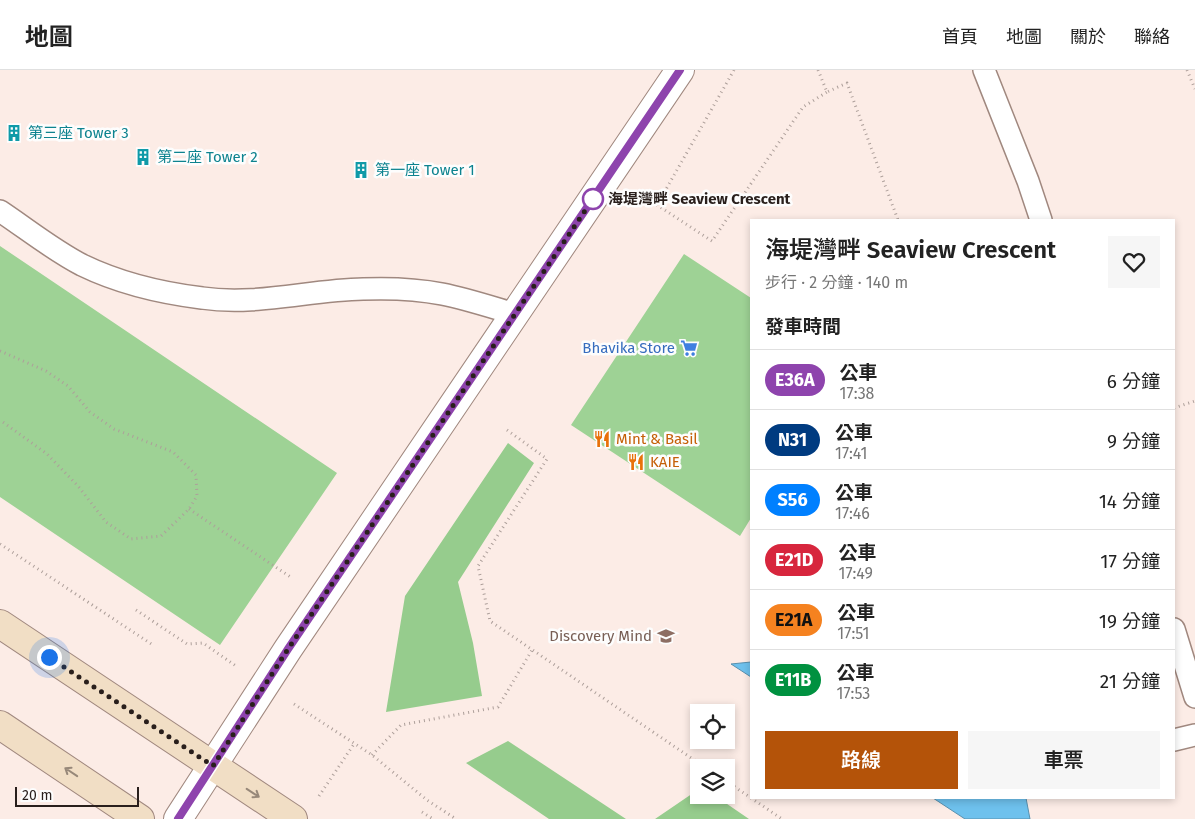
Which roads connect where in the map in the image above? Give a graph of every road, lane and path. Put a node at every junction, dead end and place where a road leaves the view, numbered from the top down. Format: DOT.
graph roads {
  1 [pos="680,70"];
  2 [pos="734,70"];
  3 [pos="818,70"];
  4 [pos="984,70"];
  5 [pos="1186,70"];
  6 [pos="1195,89"];
  7 [pos="827,92"];
  8 [pos="0,211"];
  9 [pos="898,219"];
  10 [pos="1041,219"];
  11 [pos="516,314"];
  12 [pos="0,351"];
  13 [pos="1195,401"];
  14 [pos="1175,408"];
  15 [pos="0,420"];
  16 [pos="507,430"];
  17 [pos="189,508"];
  18 [pos="0,544"];
  19 [pos="292,578"];
  20 [pos="0,624"];
  21 [pos="1175,632"];
  22 [pos="153,645"];
  23 [pos="532,650"];
  24 [pos="1195,697"];
  25 [pos="0,725"];
  26 [pos="1195,735"];
  27 [pos="1175,740"];
  28 [pos="354,744"];
  29 [pos="372,755"];
  30 [pos="693,759"];
  31 [pos="213,766"];
  32 [pos="735,787"];
  33 [pos="750,797"];
  34 [pos="753,799"];
  35 [pos="427,800"];
  36 [pos="303,811"];
  37 [pos="422,812"];
  38 [pos="140,819"];
  39 [pos="178,819"];
  40 [pos="433,819"];
  41 [pos="456,819"];
  42 [pos="782,819"];
  1 -- 11 [label="street"];
  2 -- 7 [label="path"];
  3 -- 7 [label="path"];
  4 -- 10 [label="lane"];
  5 -- 6 [label="path"];
  7 -- 9 [label="path"];
  8 -- 11 [label="lane"];
  11 -- 31 [label="street"];
  12 -- 17 [label="path"];
  13 -- 14 [label="path"];
  15 -- 17 [label="path"];
  16 -- 23 [label="path"];
  17 -- 19 [label="path"];
  18 -- 22 [label="path"];
  20 -- 31 [label="main road"];
  21 -- 24 [label="lane"];
  23 -- 29 [label="path"];
  23 -- 30 [label="path"];
  38 -- 25 [label="main road, one-way"];
  26 -- 27 [label="lane"];
  28 -- 36 [label="path"];
  31 -- 36 [label="main road, one-way"];
  31 -- 39 [label="street"];
  32 -- 33 [label="path"];
  34 -- 42 [label="path"];
  35 -- 41 [label="path"];
  37 -- 40 [label="path"];
}
